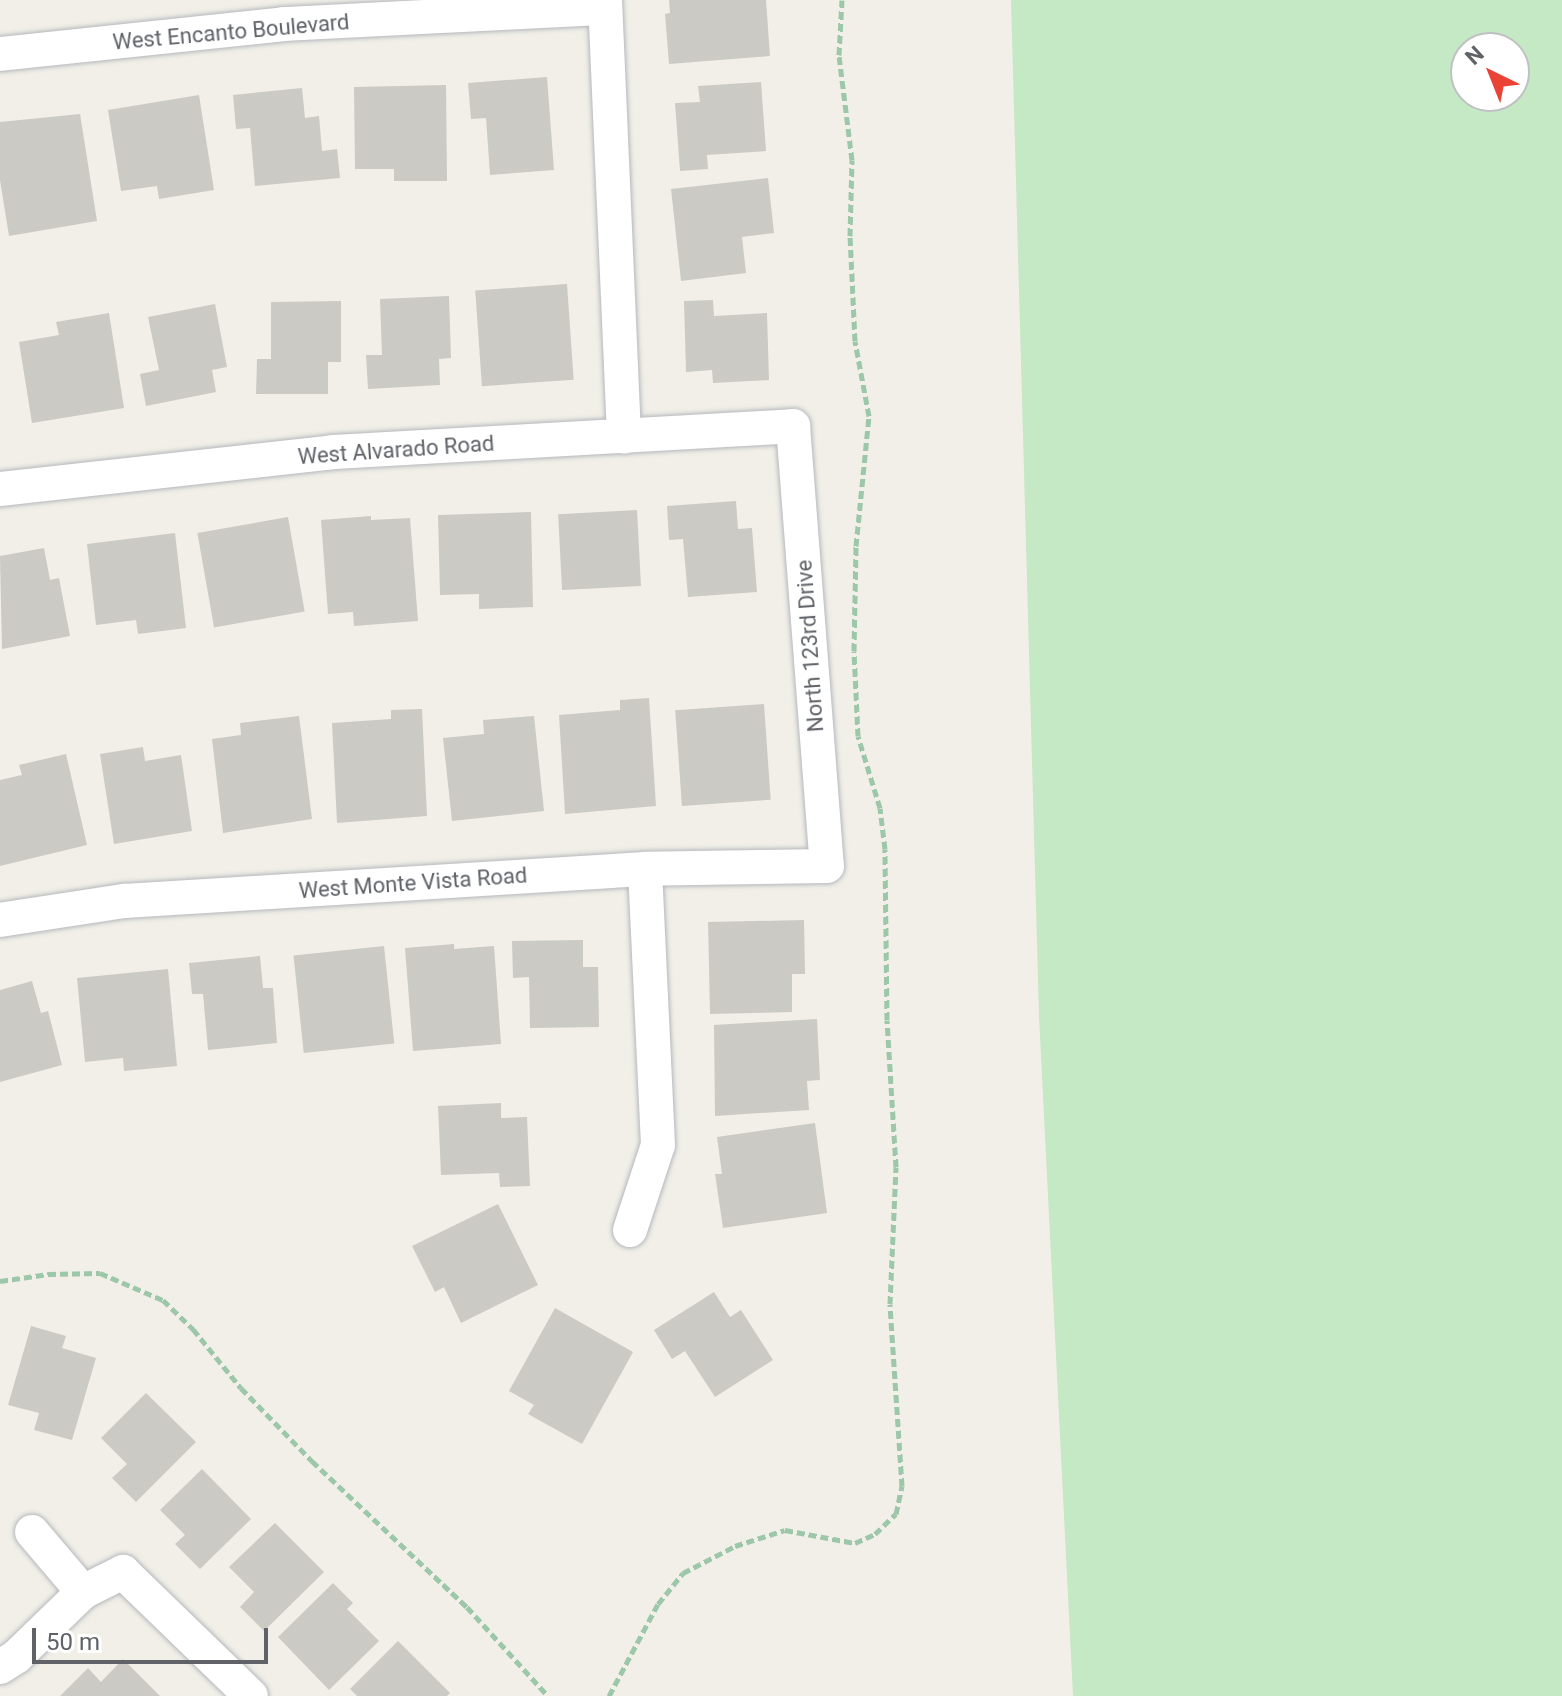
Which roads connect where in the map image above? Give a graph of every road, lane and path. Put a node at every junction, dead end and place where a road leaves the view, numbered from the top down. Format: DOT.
graph roads {
  1 [pos="842,0"];
  2 [pos="605,4"];
  3 [pos="0,54"];
  4 [pos="793,426"];
  5 [pos="624,437"];
  6 [pos="0,489"];
  7 [pos="827,866"];
  8 [pos="645,869"];
  9 [pos="0,920"];
  10 [pos="630,1230"];
  11 [pos="0,1281"];
  12 [pos="32,1532"];
  13 [pos="83,1592"];
  14 [pos="0,1667"];
  15 [pos="251,1696"];
  16 [pos="548,1696"];
  17 [pos="609,1696"];
  1 -- 17 [label="path"];
  2 -- 3 [label="street, West Encanto Boulevard"];
  2 -- 5 [label="street"];
  4 -- 5 [label="street, West Alvarado Road"];
  4 -- 7 [label="street, North 123rd Drive"];
  5 -- 6 [label="street, West Alvarado Road"];
  7 -- 8 [label="street, West Monte Vista Road"];
  8 -- 9 [label="street, West Monte Vista Road"];
  8 -- 10 [label="street"];
  11 -- 16 [label="path"];
  12 -- 13 [label="street"];
  13 -- 14 [label="street"];
  13 -- 15 [label="street"];
}
